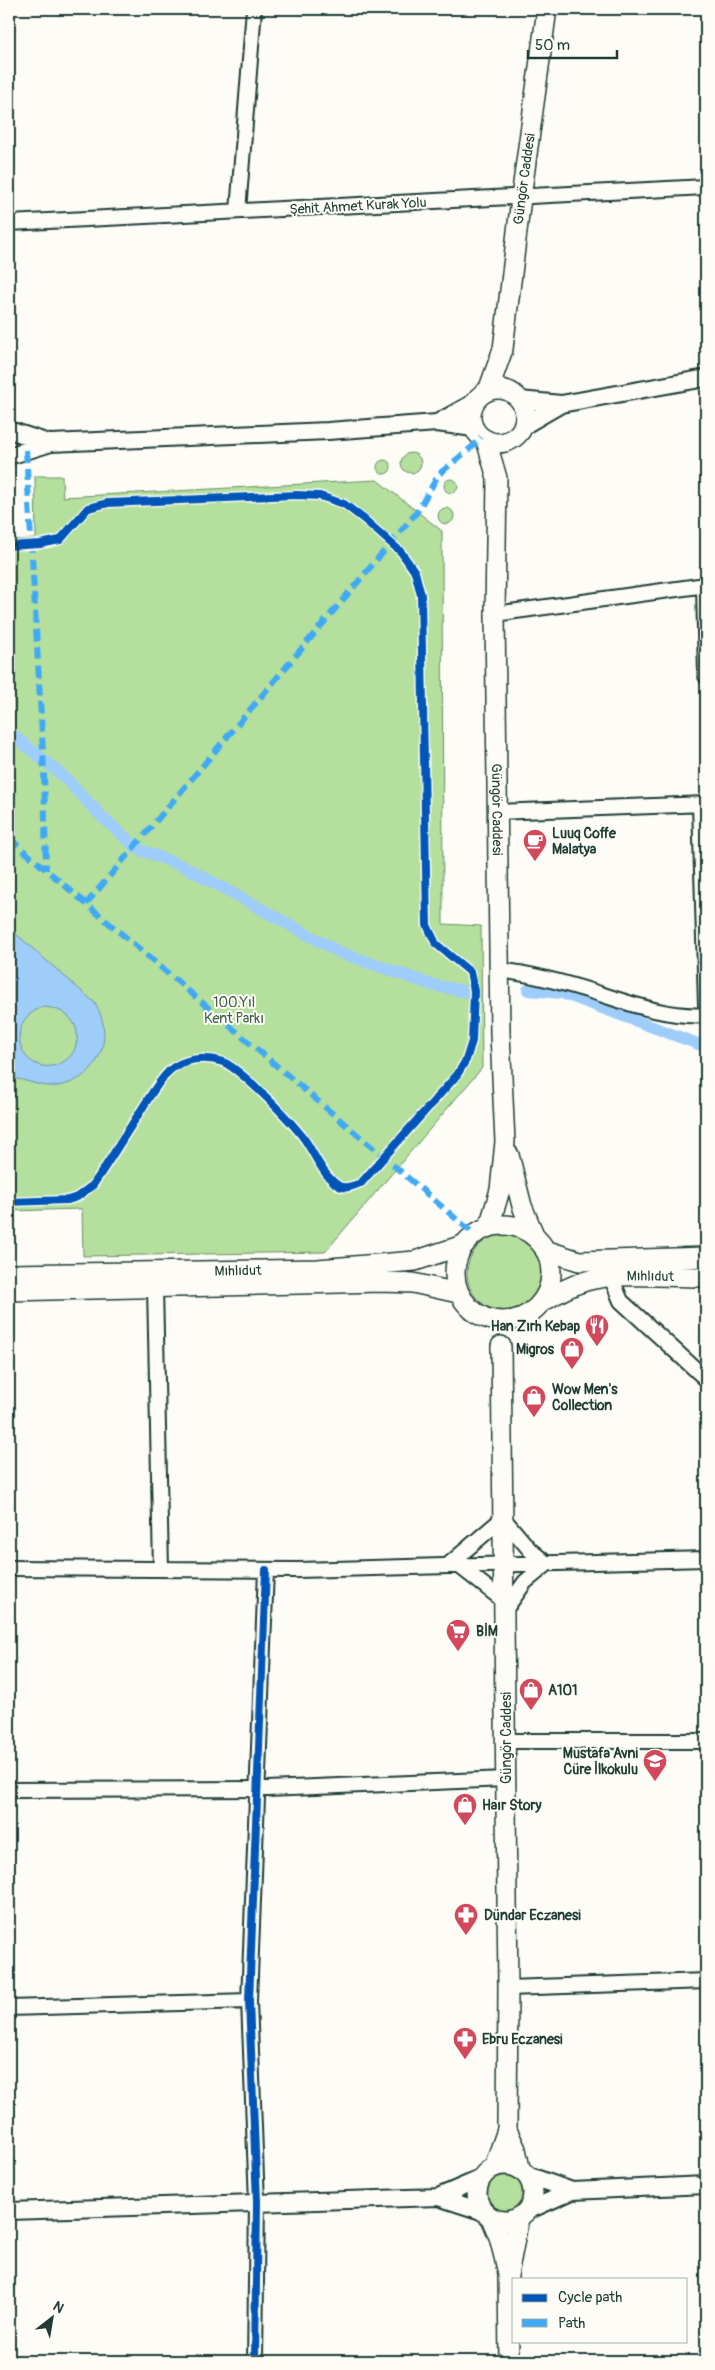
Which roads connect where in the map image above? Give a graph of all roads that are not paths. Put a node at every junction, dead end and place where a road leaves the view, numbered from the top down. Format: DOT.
graph roads {
  1 [pos="254,9"];
  2 [pos="547,9"];
  3 [pos="706,187"];
  4 [pos="521,198"];
  5 [pos="238,211"];
  6 [pos="9,223"];
  7 [pos="503,349"];
  8 [pos="706,378"];
  9 [pos="481,397"];
  10 [pos="517,397"];
  11 [pos="561,404"];
  12 [pos="437,423"];
  13 [pos="9,430"];
  14 [pos="518,433"];
  15 [pos="480,434"];
  16 [pos="51,443"];
  17 [pos="9,456"];
  18 [pos="496,478"];
  19 [pos="705,585"];
  20 [pos="495,614"];
  21 [pos="706,676"];
  22 [pos="703,804"];
  23 [pos="498,812"];
  24 [pos="499,970"];
  25 [pos="706,1005"];
  26 [pos="706,1015"];
  27 [pos="506,1142"];
  28 [pos="489,1227"];
  29 [pos="540,1244"];
  30 [pos="463,1245"];
  31 [pos="706,1257"];
  32 [pos="9,1274"];
  33 [pos="706,1277"];
  34 [pos="611,1278"];
  35 [pos="155,1287"];
  36 [pos="9,1290"];
  37 [pos="458,1293"];
  38 [pos="540,1303"];
  39 [pos="481,1316"];
  40 [pos="524,1316"];
  41 [pos="501,1346"];
  42 [pos="706,1379"];
  43 [pos="504,1518"];
  44 [pos="706,1559"];
  45 [pos="504,1564"];
  46 [pos="547,1564"];
  47 [pos="452,1565"];
  48 [pos="9,1568"];
  49 [pos="161,1569"];
  50 [pos="266,1570"];
  51 [pos="504,1605"];
  52 [pos="506,1741"];
  53 [pos="706,1741"];
  54 [pos="506,1779"];
  55 [pos="258,1789"];
  56 [pos="9,1790"];
  57 [pos="706,1981"];
  58 [pos="508,1988"];
  59 [pos="249,2000"];
  60 [pos="9,2008"];
  61 [pos="507,2130"];
  62 [pos="523,2172"];
  63 [pos="487,2173"];
  64 [pos="706,2185"];
  65 [pos="572,2192"];
  66 [pos="438,2197"];
  67 [pos="258,2202"];
  68 [pos="9,2211"];
  69 [pos="488,2215"];
  70 [pos="523,2215"];
  71 [pos="508,2275"];
  72 [pos="255,2361"];
  73 [pos="509,2361"];
  1 -- 5 [label="street"];
  2 -- 4 [label="main road, Güngör Caddesi"];
  3 -- 4 [label="street, Şehit Ahmet Kurak Yolu"];
  4 -- 5 [label="street, Şehit Ahmet Kurak Yolu"];
  4 -- 7 [label="main road, Güngör Caddesi"];
  5 -- 6 [label="street, Şehit Ahmet Kurak Yolu"];
  7 -- 9 [label="main road, Güngör Caddesi"];
  7 -- 10 [label="main road, Güngör Caddesi"];
  8 -- 11 [label="street"];
  9 -- 10 [label="main road"];
  9 -- 12 [label="street"];
  9 -- 15 [label="main road"];
  10 -- 11 [label="street"];
  10 -- 14 [label="main road"];
  11 -- 14 [label="street"];
  12 -- 15 [label="street"];
  12 -- 16 [label="street"];
  13 -- 16 [label="street"];
  14 -- 15 [label="main road"];
  14 -- 18 [label="main road, Güngör Caddesi"];
  15 -- 18 [label="main road, Güngör Caddesi"];
  16 -- 17 [label="street"];
  18 -- 20 [label="main road, Güngör Caddesi"];
  19 -- 20 [label="street"];
  19 -- 21 [label="street"];
  20 -- 23 [label="main road, Güngör Caddesi"];
  22 -- 23 [label="street"];
  22 -- 25 [label="street"];
  23 -- 24 [label="main road, Güngör Caddesi"];
  24 -- 26 [label="street"];
  24 -- 27 [label="main road, Güngör Caddesi"];
  27 -- 28 [label="main road"];
  27 -- 29 [label="main road"];
  28 -- 29 [label="main road"];
  28 -- 30 [label="main road"];
  29 -- 31 [label="main road, Mıhlıdut"];
  29 -- 38 [label="main road"];
  30 -- 32 [label="main road, Mıhlıdut"];
  30 -- 37 [label="main road"];
  33 -- 34 [label="main road, Mıhlıdut"];
  34 -- 38 [label="main road, Mıhlıdut"];
  34 -- 42 [label="street"];
  35 -- 36 [label="main road, Mıhlıdut"];
  35 -- 37 [label="main road, Mıhlıdut"];
  35 -- 49 [label="street"];
  37 -- 39 [label="main road"];
  38 -- 40 [label="main road"];
  39 -- 40 [label="main road"];
  39 -- 41 [label="main road"];
  40 -- 41 [label="main road"];
  41 -- 43 [label="main road, Güngör Caddesi"];
  43 -- 45 [label="main road, Güngör Caddesi"];
  43 -- 46 [label="street"];
  43 -- 47 [label="street"];
  44 -- 46 [label="street"];
  45 -- 46 [label="street"];
  45 -- 47 [label="street"];
  45 -- 51 [label="main road, Güngör Caddesi"];
  46 -- 51 [label="street"];
  47 -- 50 [label="street"];
  47 -- 51 [label="street"];
  48 -- 49 [label="street"];
  49 -- 50 [label="street"];
  50 -- 55 [label="street"];
  51 -- 52 [label="main road, Güngör Caddesi"];
  52 -- 53 [label="street"];
  52 -- 54 [label="main road, Güngör Caddesi"];
  54 -- 55 [label="street"];
  54 -- 58 [label="main road, Güngör Caddesi"];
  55 -- 56 [label="street"];
  55 -- 59 [label="street"];
  57 -- 58 [label="street"];
  58 -- 61 [label="main road, Güngör Caddesi"];
  59 -- 60 [label="street"];
  59 -- 67 [label="street"];
  61 -- 62 [label="main road"];
  61 -- 63 [label="main road"];
  62 -- 63 [label="main road"];
  62 -- 65 [label="street"];
  62 -- 70 [label="main road"];
  63 -- 66 [label="street"];
  63 -- 69 [label="main road"];
  64 -- 65 [label="street"];
  65 -- 70 [label="street"];
  66 -- 67 [label="street"];
  66 -- 69 [label="street"];
  67 -- 68 [label="street"];
  67 -- 72 [label="street"];
  69 -- 70 [label="main road"];
  69 -- 71 [label="main road"];
  70 -- 71 [label="main road"];
  71 -- 73 [label="main road"];
}
